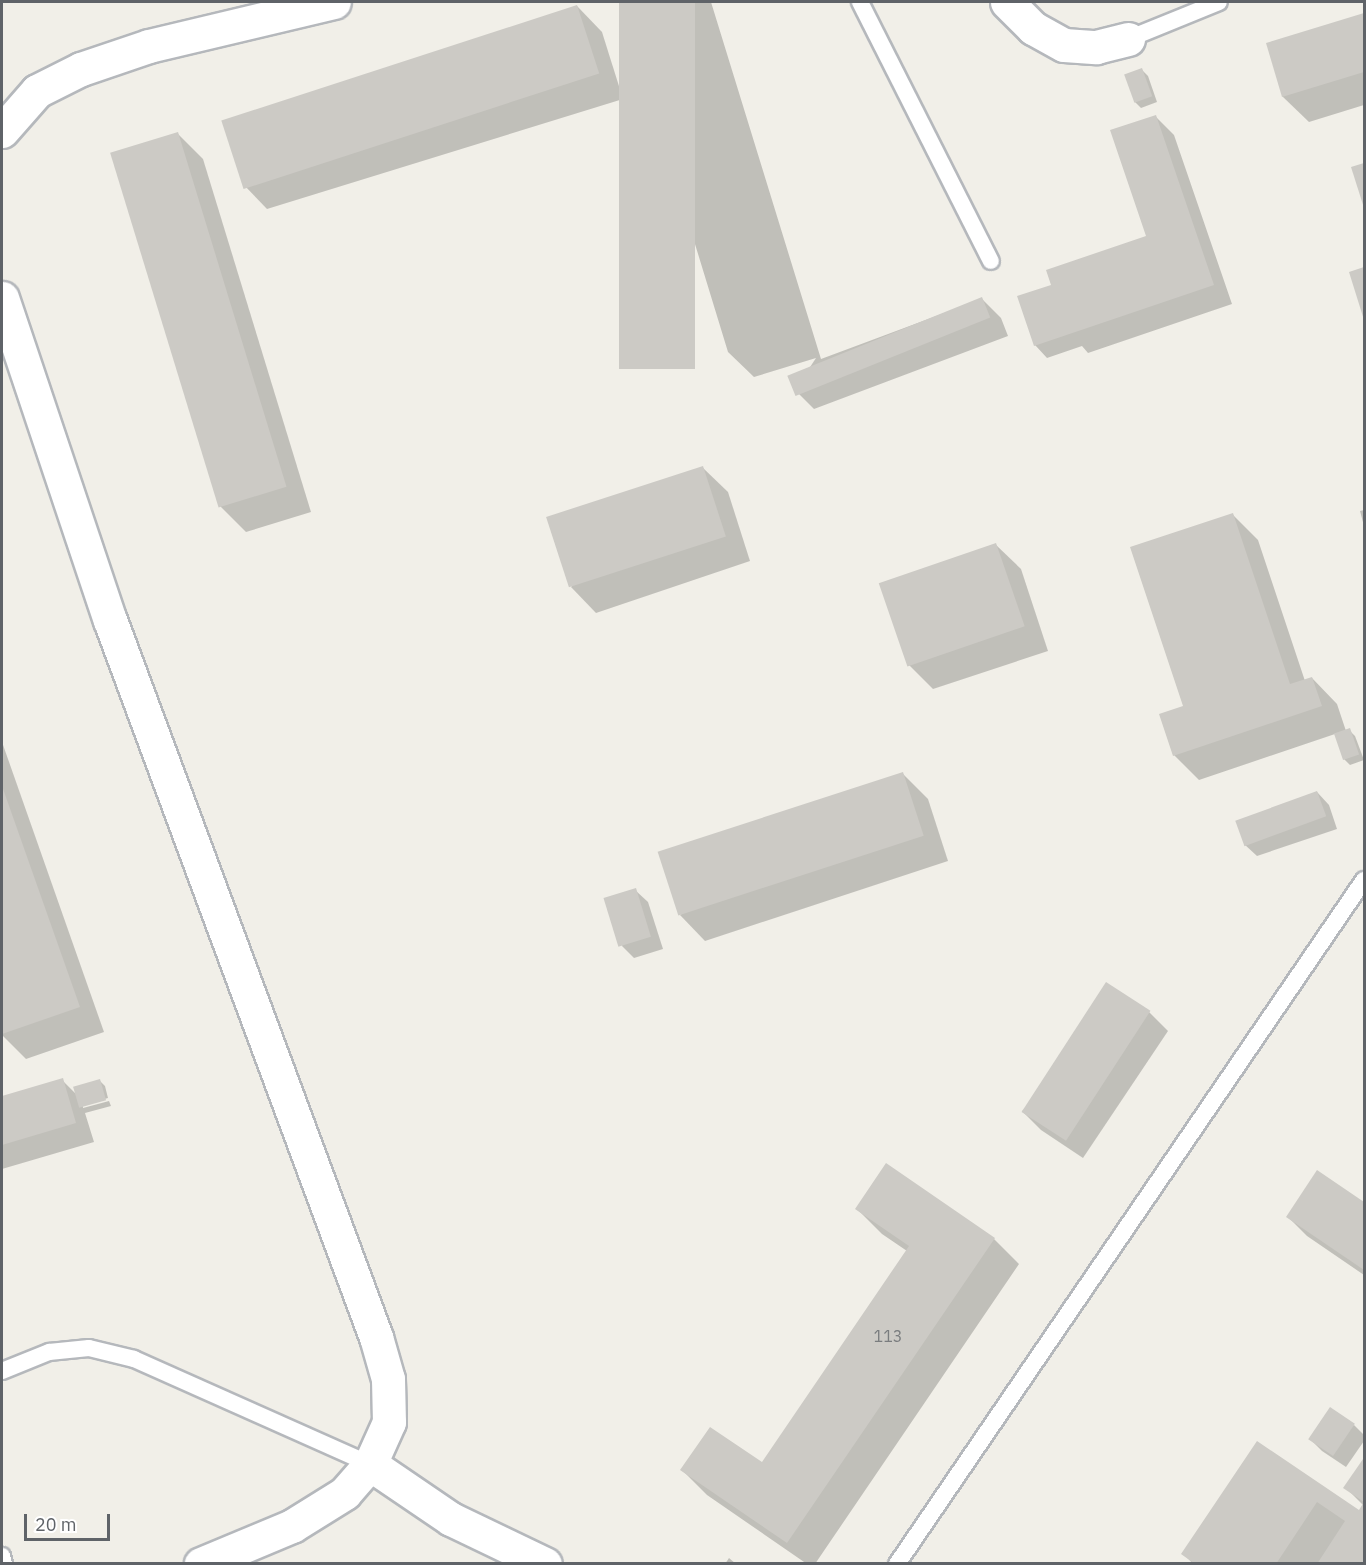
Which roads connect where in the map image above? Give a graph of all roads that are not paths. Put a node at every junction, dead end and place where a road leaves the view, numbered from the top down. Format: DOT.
graph roads {
  1 [pos="334,2"];
  2 [pos="860,2"];
  3 [pos="1007,2"];
  4 [pos="1219,2"];
  5 [pos="1128,39"];
  6 [pos="2,131"];
  7 [pos="991,261"];
  8 [pos="2,298"];
  9 [pos="1365,880"];
  10 [pos="2,1371"];
  11 [pos="370,1464"];
  12 [pos="2,1556"];
  13 [pos="4,1563"];
  14 [pos="201,1563"];
  15 [pos="545,1563"];
  16 [pos="897,1563"];
  1 -- 6 [label="street"];
  2 -- 7 [label="lane"];
  3 -- 5 [label="street"];
  4 -- 5 [label="lane"];
  8 -- 11 [label="street"];
  9 -- 16 [label="lane"];
  10 -- 11 [label="lane"];
  11 -- 14 [label="street"];
  11 -- 15 [label="street"];
  12 -- 13 [label="lane"];
}
